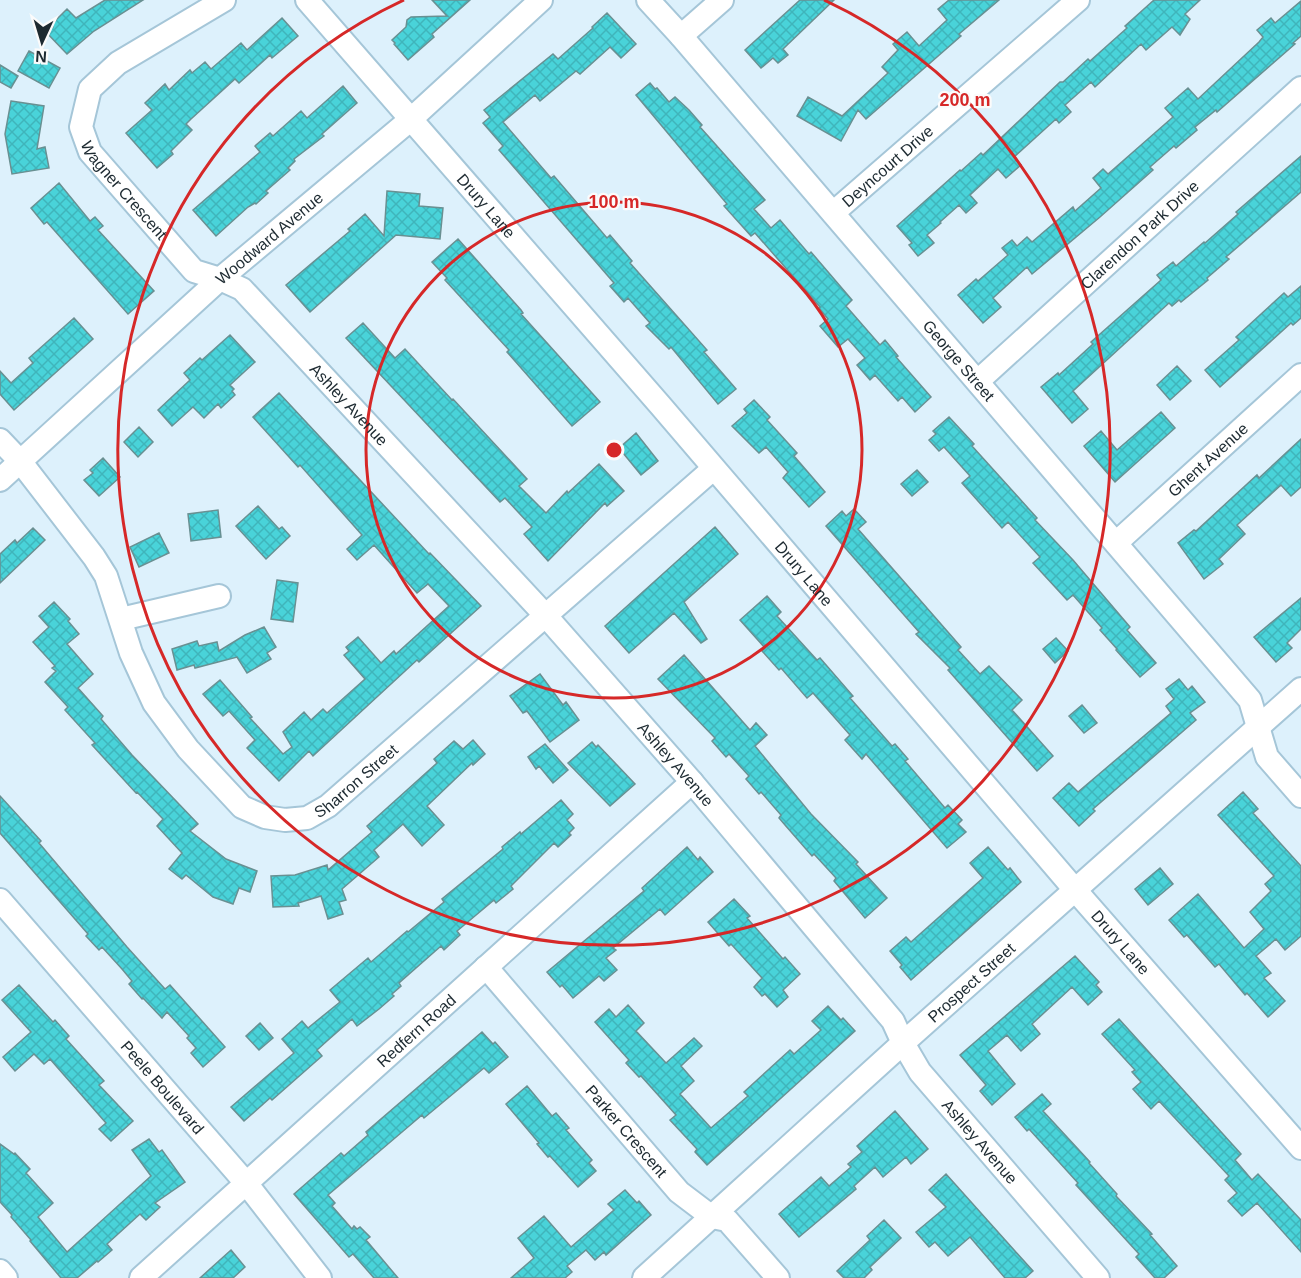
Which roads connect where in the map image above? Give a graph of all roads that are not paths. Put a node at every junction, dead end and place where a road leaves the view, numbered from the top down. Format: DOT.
graph roads {
  1 [pos="224,0"];
  2 [pos="307,0"];
  3 [pos="541,0"];
  4 [pos="648,0"];
  5 [pos="722,0"];
  6 [pos="1078,0"];
  7 [pos="681,36"];
  8 [pos="1301,88"];
  9 [pos="410,120"];
  10 [pos="833,213"];
  11 [pos="220,279"];
  12 [pos="1301,375"];
  13 [pos="978,381"];
  14 [pos="0,440"];
  15 [pos="20,461"];
  16 [pos="713,469"];
  17 [pos="0,480"];
  18 [pos="1116,543"];
  19 [pos="219,596"];
  20 [pos="546,616"];
  21 [pos="121,619"];
  22 [pos="1301,689"];
  23 [pos="1258,728"];
  24 [pos="692,782"];
  25 [pos="1301,796"];
  26 [pos="1076,891"];
  27 [pos="0,900"];
  28 [pos="486,967"];
  29 [pos="903,1043"];
  30 [pos="1301,1148"];
  31 [pos="246,1183"];
  32 [pos="712,1217"];
  33 [pos="0,1271"];
  34 [pos="6,1278"];
  35 [pos="141,1278"];
  36 [pos="320,1278"];
  37 [pos="644,1278"];
  38 [pos="778,1278"];
  39 [pos="1098,1278"];
  1 -- 11 [label="street, Wagner Crescent"];
  2 -- 9 [label="street, Drury Lane"];
  3 -- 9 [label="street, Woodward Avenue"];
  4 -- 7 [label="street, George Street"];
  5 -- 7 [label="street"];
  6 -- 10 [label="street, Deyncourt Drive"];
  7 -- 10 [label="street, George Street"];
  8 -- 13 [label="street, Clarendon Park Drive"];
  9 -- 11 [label="street, Woodward Avenue"];
  9 -- 16 [label="street, Drury Lane"];
  10 -- 13 [label="street, George Street"];
  11 -- 15 [label="street, Woodward Avenue"];
  11 -- 20 [label="street, Ashley Avenue"];
  12 -- 18 [label="street, Ghent Avenue"];
  13 -- 18 [label="street, George Street"];
  14 -- 15 [label="street, Sharron Street"];
  15 -- 17 [label="street, Woodward Avenue"];
  15 -- 21 [label="street, Sharron Street"];
  16 -- 20 [label="street, Sharron Street"];
  16 -- 26 [label="street, Drury Lane"];
  18 -- 23 [label="street, George Street"];
  19 -- 21 [label="street"];
  20 -- 21 [label="street, Sharron Street"];
  20 -- 24 [label="street, Ashley Avenue"];
  22 -- 23 [label="street, Prospect Street"];
  23 -- 25 [label="street, George Street"];
  23 -- 26 [label="street, Prospect Street"];
  24 -- 28 [label="street, Redfern Road"];
  24 -- 29 [label="street, Ashley Avenue"];
  26 -- 29 [label="street, Prospect Street"];
  26 -- 30 [label="street, Drury Lane"];
  27 -- 31 [label="street, Peele Boulevard"];
  28 -- 31 [label="street, Redfern Road"];
  28 -- 32 [label="street, Parker Crescent"];
  29 -- 32 [label="street, Prospect Street"];
  29 -- 39 [label="street, Ashley Avenue"];
  31 -- 35 [label="street, Redfern Road"];
  31 -- 36 [label="street, Peele Boulevard"];
  32 -- 37 [label="street, Prospect Street"];
  32 -- 38 [label="street, Parker Crescent"];
  33 -- 34 [label="street"];
}
